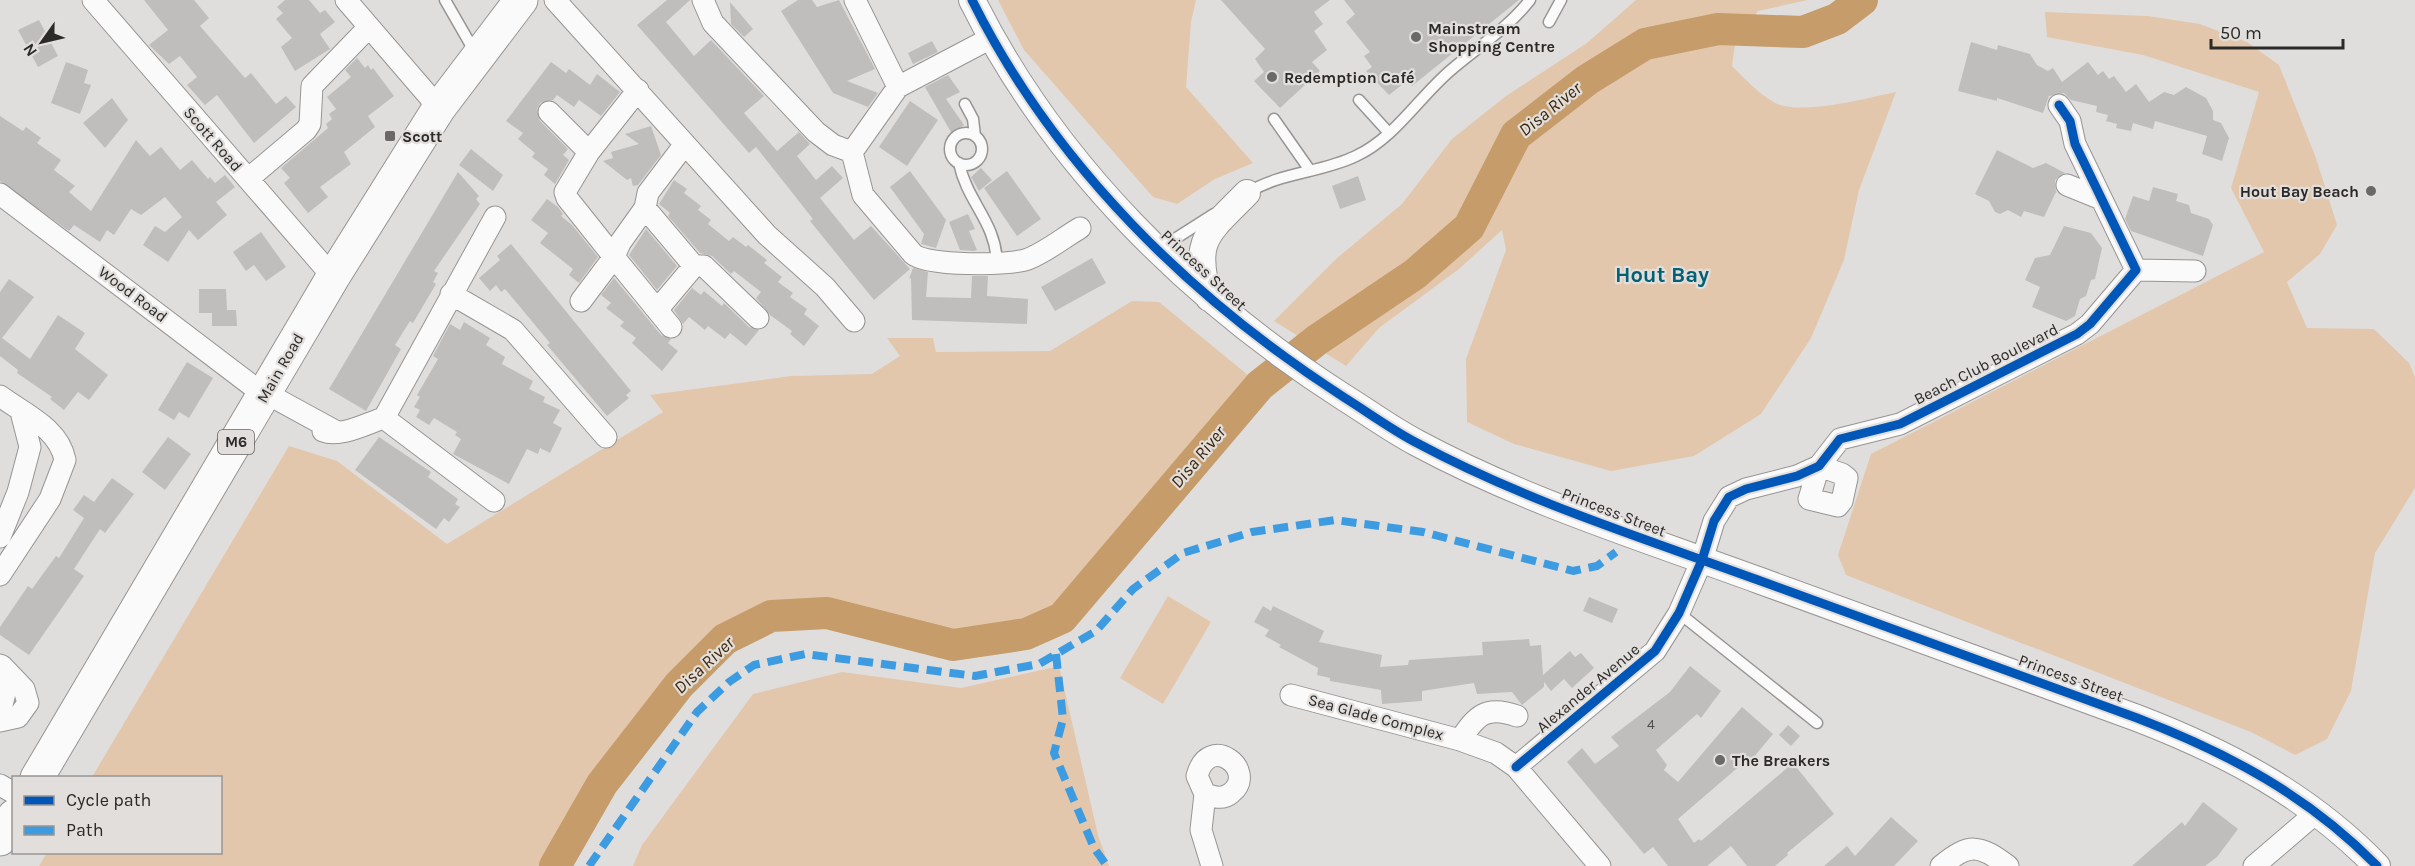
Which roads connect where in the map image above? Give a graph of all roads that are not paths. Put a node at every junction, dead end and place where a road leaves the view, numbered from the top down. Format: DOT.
graph roads {
  1 [pos="93,0"];
  2 [pos="346,0"];
  3 [pos="445,0"];
  4 [pos="521,0"];
  5 [pos="555,0"];
  6 [pos="703,0"];
  7 [pos="855,0"];
  8 [pos="972,0"];
  9 [pos="1530,0"];
  10 [pos="1561,0"];
  11 [pos="1549,22"];
  12 [pos="369,27"];
  13 [pos="991,38"];
  14 [pos="478,57"];
  15 [pos="898,87"];
  16 [pos="638,90"];
  17 [pos="1359,100"];
  18 [pos="965,104"];
  19 [pos="2059,105"];
  20 [pos="439,108"];
  21 [pos="549,112"];
  22 [pos="1274,119"];
  23 [pos="1389,133"];
  24 [pos="975,136"];
  25 [pos="685,144"];
  26 [pos="589,152"];
  27 [pos="852,152"];
  28 [pos="959,163"];
  29 [pos="1309,169"];
  30 [pos="248,179"];
  31 [pos="2067,185"];
  32 [pos="1247,193"];
  33 [pos="0,194"];
  34 [pos="2099,198"];
  35 [pos="645,208"];
  36 [pos="495,217"];
  37 [pos="1080,228"];
  38 [pos="1159,249"];
  39 [pos="614,257"];
  40 [pos="704,263"];
  41 [pos="997,263"];
  42 [pos="2136,270"];
  43 [pos="2195,271"];
  44 [pos="333,277"];
  45 [pos="451,294"];
  46 [pos="1209,298"];
  47 [pos="581,301"];
  48 [pos="657,310"];
  49 [pos="758,318"];
  50 [pos="854,321"];
  51 [pos="671,327"];
  52 [pos="265,394"];
  53 [pos="0,396"];
  54 [pos="21,412"];
  55 [pos="384,418"];
  56 [pos="606,437"];
  57 [pos="1819,466"];
  58 [pos="1763,487"];
  59 [pos="1809,499"];
  60 [pos="494,501"];
  61 [pos="0,537"];
  62 [pos="1702,560"];
  63 [pos="0,575"];
  64 [pos="1679,613"];
  65 [pos="1,666"];
  66 [pos="1291,695"];
  67 [pos="0,713"];
  68 [pos="1517,716"];
  69 [pos="0,721"];
  70 [pos="1817,723"];
  71 [pos="1460,740"];
  72 [pos="1516,767"];
  73 [pos="38,776"];
  74 [pos="1205,794"];
  75 [pos="2317,812"];
  76 [pos="12,819"];
  77 [pos="0,838"];
  78 [pos="1212,866"];
  79 [pos="1600,866"];
  80 [pos="1941,866"];
  81 [pos="2008,866"];
  82 [pos="2254,866"];
  83 [pos="2377,866"];
  1 -- 30 [label="street, Scott Road"];
  2 -- 12 [label="street"];
  3 -- 14 [label="lane"];
  4 -- 14 [label="main road, Main Road / M6"];
  5 -- 16 [label="street"];
  6 -- 27 [label="street"];
  7 -- 15 [label="street"];
  8 -- 13 [label="street, Princess Street"];
  9 -- 23 [label="lane"];
  10 -- 11 [label="lane"];
  12 -- 20 [label="street"];
  12 -- 30 [label="street"];
  13 -- 15 [label="street"];
  13 -- 38 [label="street, Princess Street"];
  14 -- 20 [label="main road, Main Road / M6"];
  15 -- 27 [label="street"];
  16 -- 25 [label="street"];
  16 -- 26 [label="street"];
  17 -- 23 [label="lane"];
  18 -- 24 [label="lane"];
  19 -- 34 [label="street"];
  20 -- 44 [label="main road, Main Road / M6"];
  21 -- 26 [label="street"];
  22 -- 29 [label="lane"];
  23 -- 29 [label="lane"];
  24 -- 28 [label="lane"];
  24 -- 28 [label="lane"];
  25 -- 35 [label="street"];
  25 -- 50 [label="street"];
  26 -- 39 [label="street"];
  27 -- 41 [label="street"];
  28 -- 41 [label="lane"];
  29 -- 32 [label="lane"];
  30 -- 44 [label="street, Scott Road"];
  31 -- 34 [label="street"];
  32 -- 38 [label="lane"];
  32 -- 46 [label="street"];
  33 -- 52 [label="street, Wood Road"];
  34 -- 42 [label="street"];
  35 -- 39 [label="street"];
  35 -- 40 [label="street"];
  36 -- 45 [label="street"];
  37 -- 41 [label="street"];
  38 -- 46 [label="street, Princess Street"];
  39 -- 47 [label="street"];
  39 -- 48 [label="street"];
  40 -- 48 [label="street"];
  40 -- 49 [label="street"];
  42 -- 43 [label="street"];
  42 -- 57 [label="street, Beach Club Boulevard"];
  44 -- 52 [label="main road, Main Road / M6"];
  45 -- 55 [label="street"];
  45 -- 56 [label="street"];
  46 -- 62 [label="street, Princess Street"];
  48 -- 51 [label="street"];
  52 -- 55 [label="street, Wood Road"];
  52 -- 73 [label="main road, Main Road / M6"];
  53 -- 54 [label="street"];
  54 -- 61 [label="street"];
  54 -- 63 [label="street"];
  55 -- 60 [label="street"];
  57 -- 58 [label="street, Beach Club Boulevard"];
  57 -- 59 [label="street"];
  57 -- 59 [label="street, Beach Club Boulevard"];
  58 -- 59 [label="street, Beach Club Boulevard"];
  58 -- 62 [label="street, Beach Club Boulevard"];
  62 -- 64 [label="street, Alexander Avenue"];
  62 -- 75 [label="street, Princess Street"];
  64 -- 70 [label="lane"];
  64 -- 72 [label="street, Alexander Avenue"];
  65 -- 67 [label="street"];
  65 -- 69 [label="street"];
  66 -- 71 [label="street, Sea Glade Complex"];
  68 -- 71 [label="street, Sea Glade Complex"];
  71 -- 72 [label="street, Sea Glade Complex"];
  72 -- 79 [label="street, Sea Glade Complex"];
  74 -- 78 [label="street"];
  75 -- 82 [label="street"];
  75 -- 83 [label="street, Princess Street"];
  76 -- 77 [label="main road"];
  80 -- 81 [label="street"];
}
